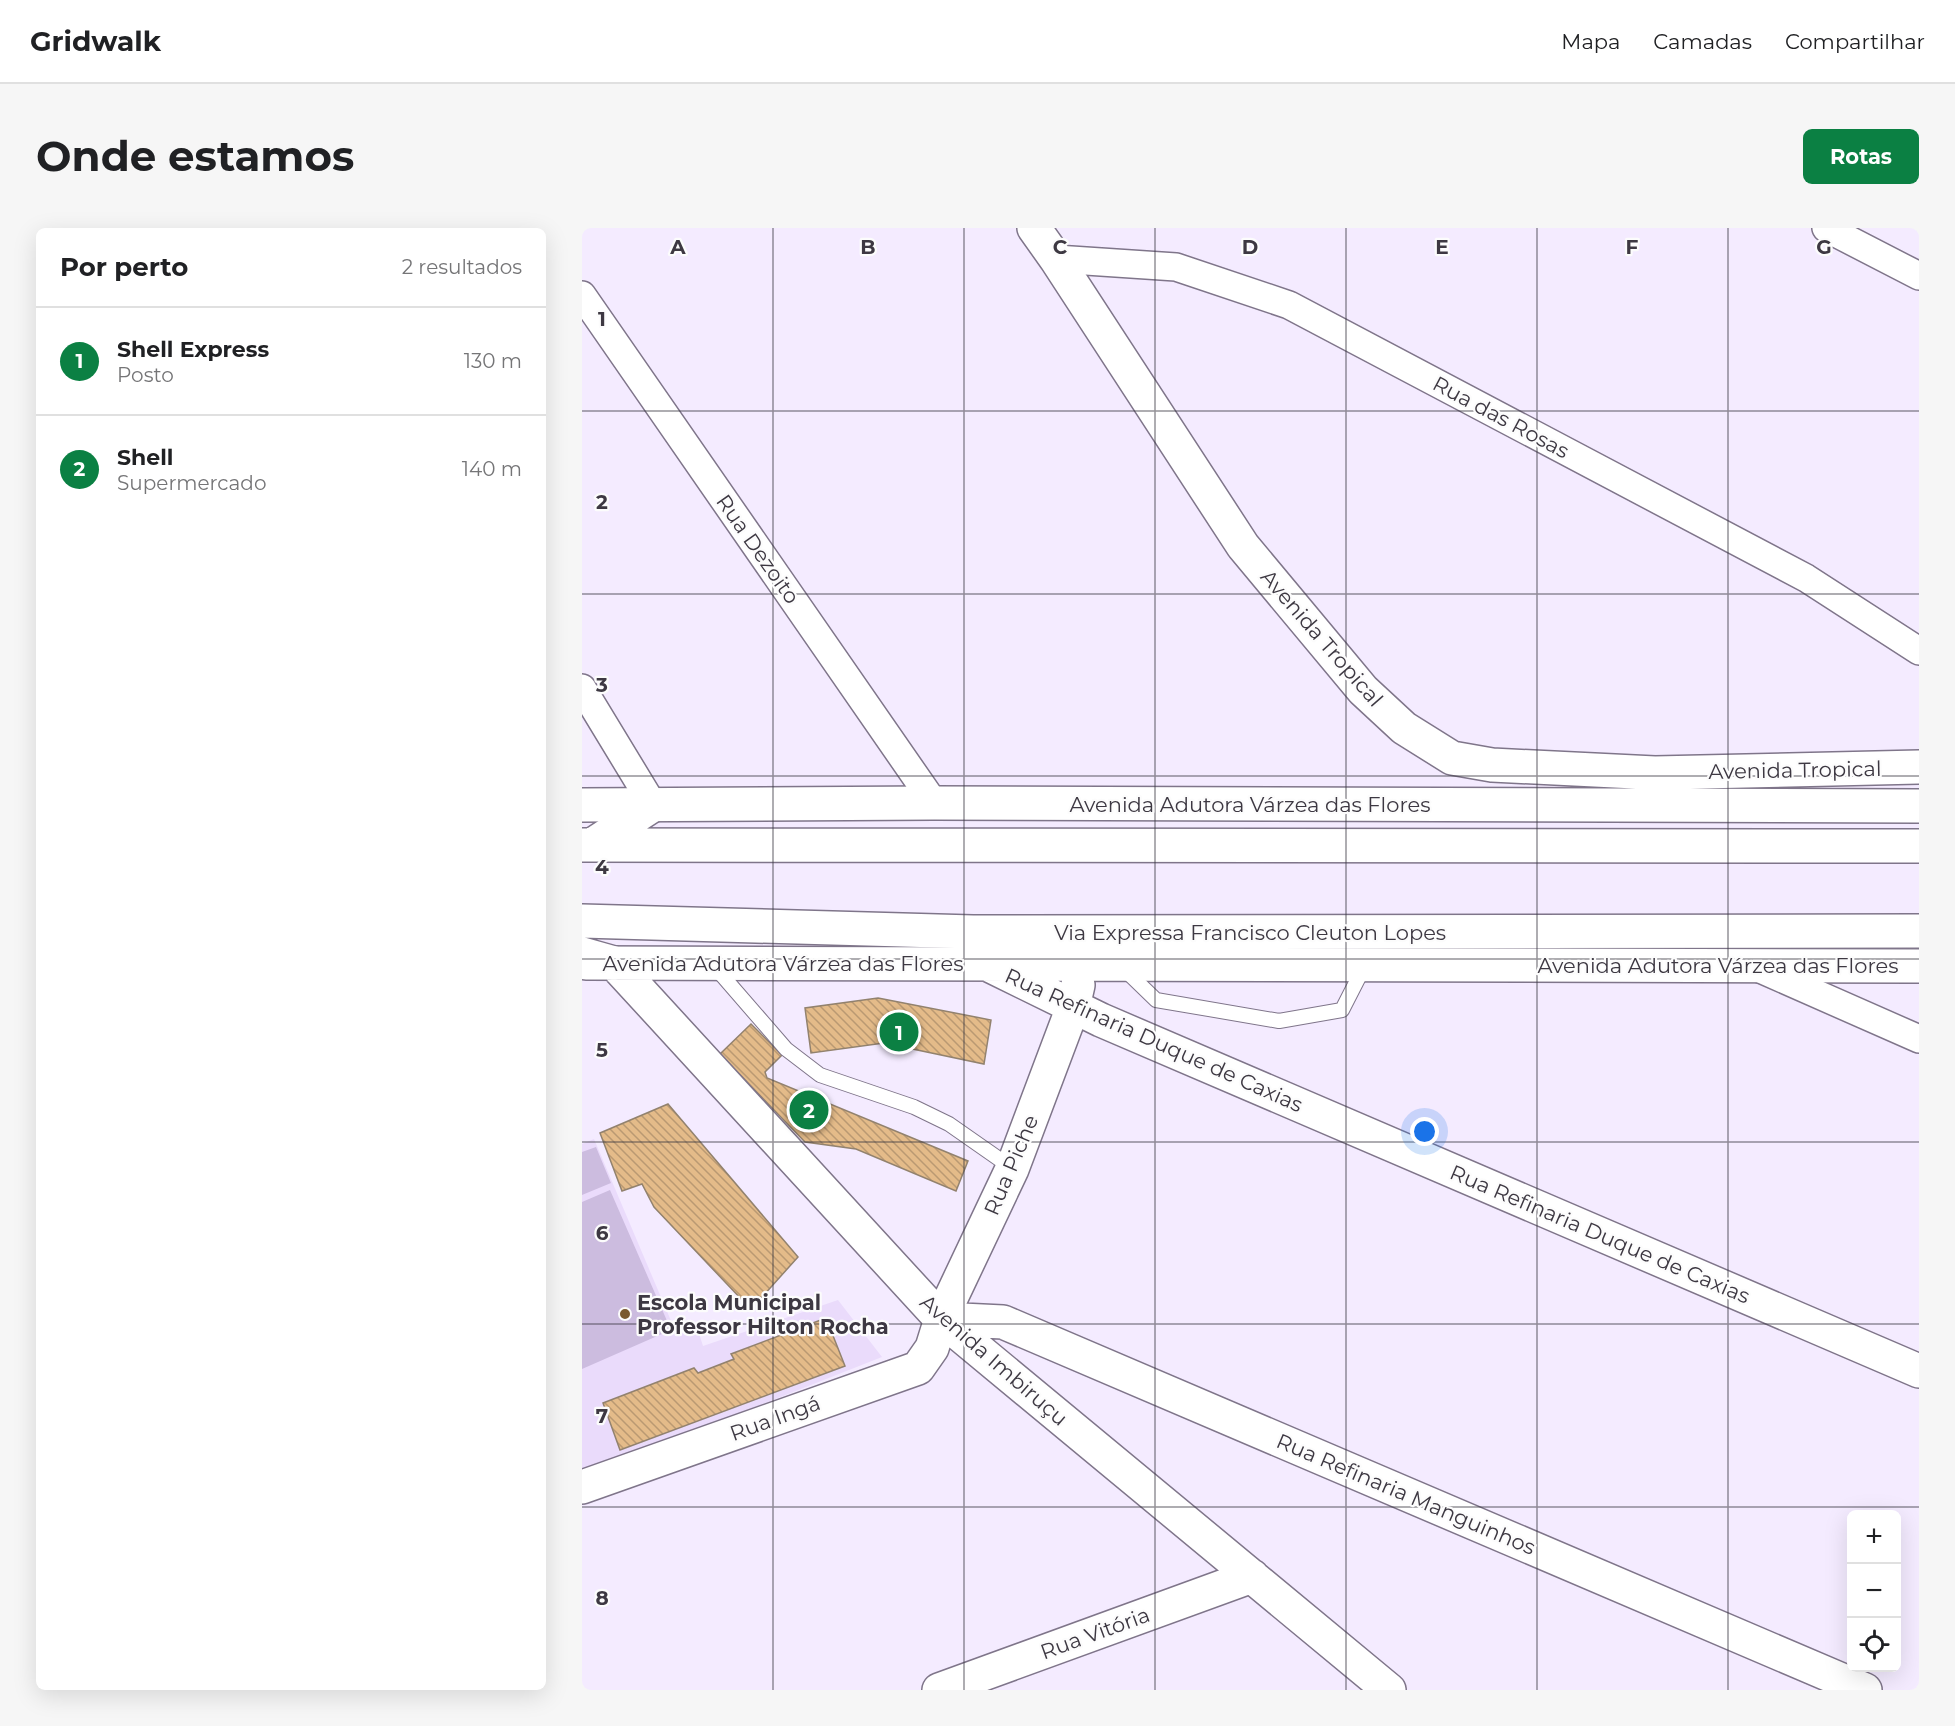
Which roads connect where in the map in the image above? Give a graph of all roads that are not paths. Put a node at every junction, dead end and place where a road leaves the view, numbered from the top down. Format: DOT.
graph roads {
  1 [pos="1034,228"];
  2 [pos="1826,228"];
  3 [pos="1056,259"];
  4 [pos="1919,276"];
  5 [pos="582,295"];
  6 [pos="1919,651"];
  7 [pos="582,688"];
  8 [pos="1452,758"];
  9 [pos="1919,767"];
  10 [pos="934,803"];
  11 [pos="653,805"];
  12 [pos="1433,805"];
  13 [pos="582,806"];
  14 [pos="1919,806"];
  15 [pos="587,845"];
  16 [pos="1919,846"];
  17 [pos="582,921"];
  18 [pos="1919,931"];
  19 [pos="582,954"];
  20 [pos="710,962"];
  21 [pos="582,963"];
  22 [pos="614,963"];
  23 [pos="986,964"];
  24 [pos="1108,965"];
  25 [pos="1365,965"];
  26 [pos="1754,966"];
  27 [pos="1919,966"];
  28 [pos="1073,1007"];
  29 [pos="1919,1039"];
  30 [pos="1012,1169"];
  31 [pos="941,1319"];
  32 [pos="1919,1371"];
  33 [pos="582,1487"];
  34 [pos="1252,1576"];
  35 [pos="939,1690"];
  36 [pos="1389,1690"];
  37 [pos="1865,1690"];
  1 -- 3 [label="main road, Avenida Tropical"];
  2 -- 4 [label="street"];
  3 -- 6 [label="street, Rua das Rosas"];
  3 -- 8 [label="main road, Avenida Tropical"];
  5 -- 10 [label="street, Rua Dezoito"];
  7 -- 11 [label="street"];
  8 -- 9 [label="main road, Avenida Tropical"];
  8 -- 12 [label="main road"];
  10 -- 11 [label="main road, Avenida Adutora Várzea das Flores"];
  10 -- 12 [label="main road, Avenida Adutora Várzea das Flores"];
  11 -- 13 [label="main road, Avenida Adutora Várzea das Flores"];
  11 -- 15 [label="main road"];
  12 -- 14 [label="main road, Avenida Adutora Várzea das Flores"];
  15 -- 16 [label="main road"];
  17 -- 18 [label="main road, Via Expressa Francisco Cleuton Lopes"];
  19 -- 22 [label="main road"];
  20 -- 22 [label="main road, Avenida Adutora Várzea das Flores"];
  20 -- 23 [label="main road, Avenida Adutora Várzea das Flores"];
  20 -- 30 [label="lane"];
  21 -- 22 [label="main road, Avenida Adutora Várzea das Flores"];
  22 -- 31 [label="main road, Avenida Imbiruçu"];
  23 -- 24 [label="main road, Avenida Adutora Várzea das Flores"];
  23 -- 28 [label="main road, Rua Refinaria Duque de Caxias"];
  24 -- 25 [label="main road, Avenida Adutora Várzea das Flores"];
  24 -- 25 [label="lane"];
  24 -- 28 [label="main road, Rua Piche"];
  25 -- 26 [label="main road, Avenida Adutora Várzea das Flores"];
  26 -- 27 [label="main road, Avenida Adutora Várzea das Flores"];
  26 -- 29 [label="street"];
  28 -- 30 [label="main road, Rua Piche"];
  28 -- 32 [label="main road, Rua Refinaria Duque de Caxias"];
  30 -- 31 [label="main road, Rua Piche"];
  31 -- 33 [label="main road, Rua Ingá"];
  31 -- 34 [label="main road, Avenida Imbiruçu"];
  31 -- 37 [label="main road, Rua Refinaria Manguinhos"];
  34 -- 35 [label="main road, Rua Vitória"];
  34 -- 36 [label="main road, Avenida Imbiruçu"];
}
